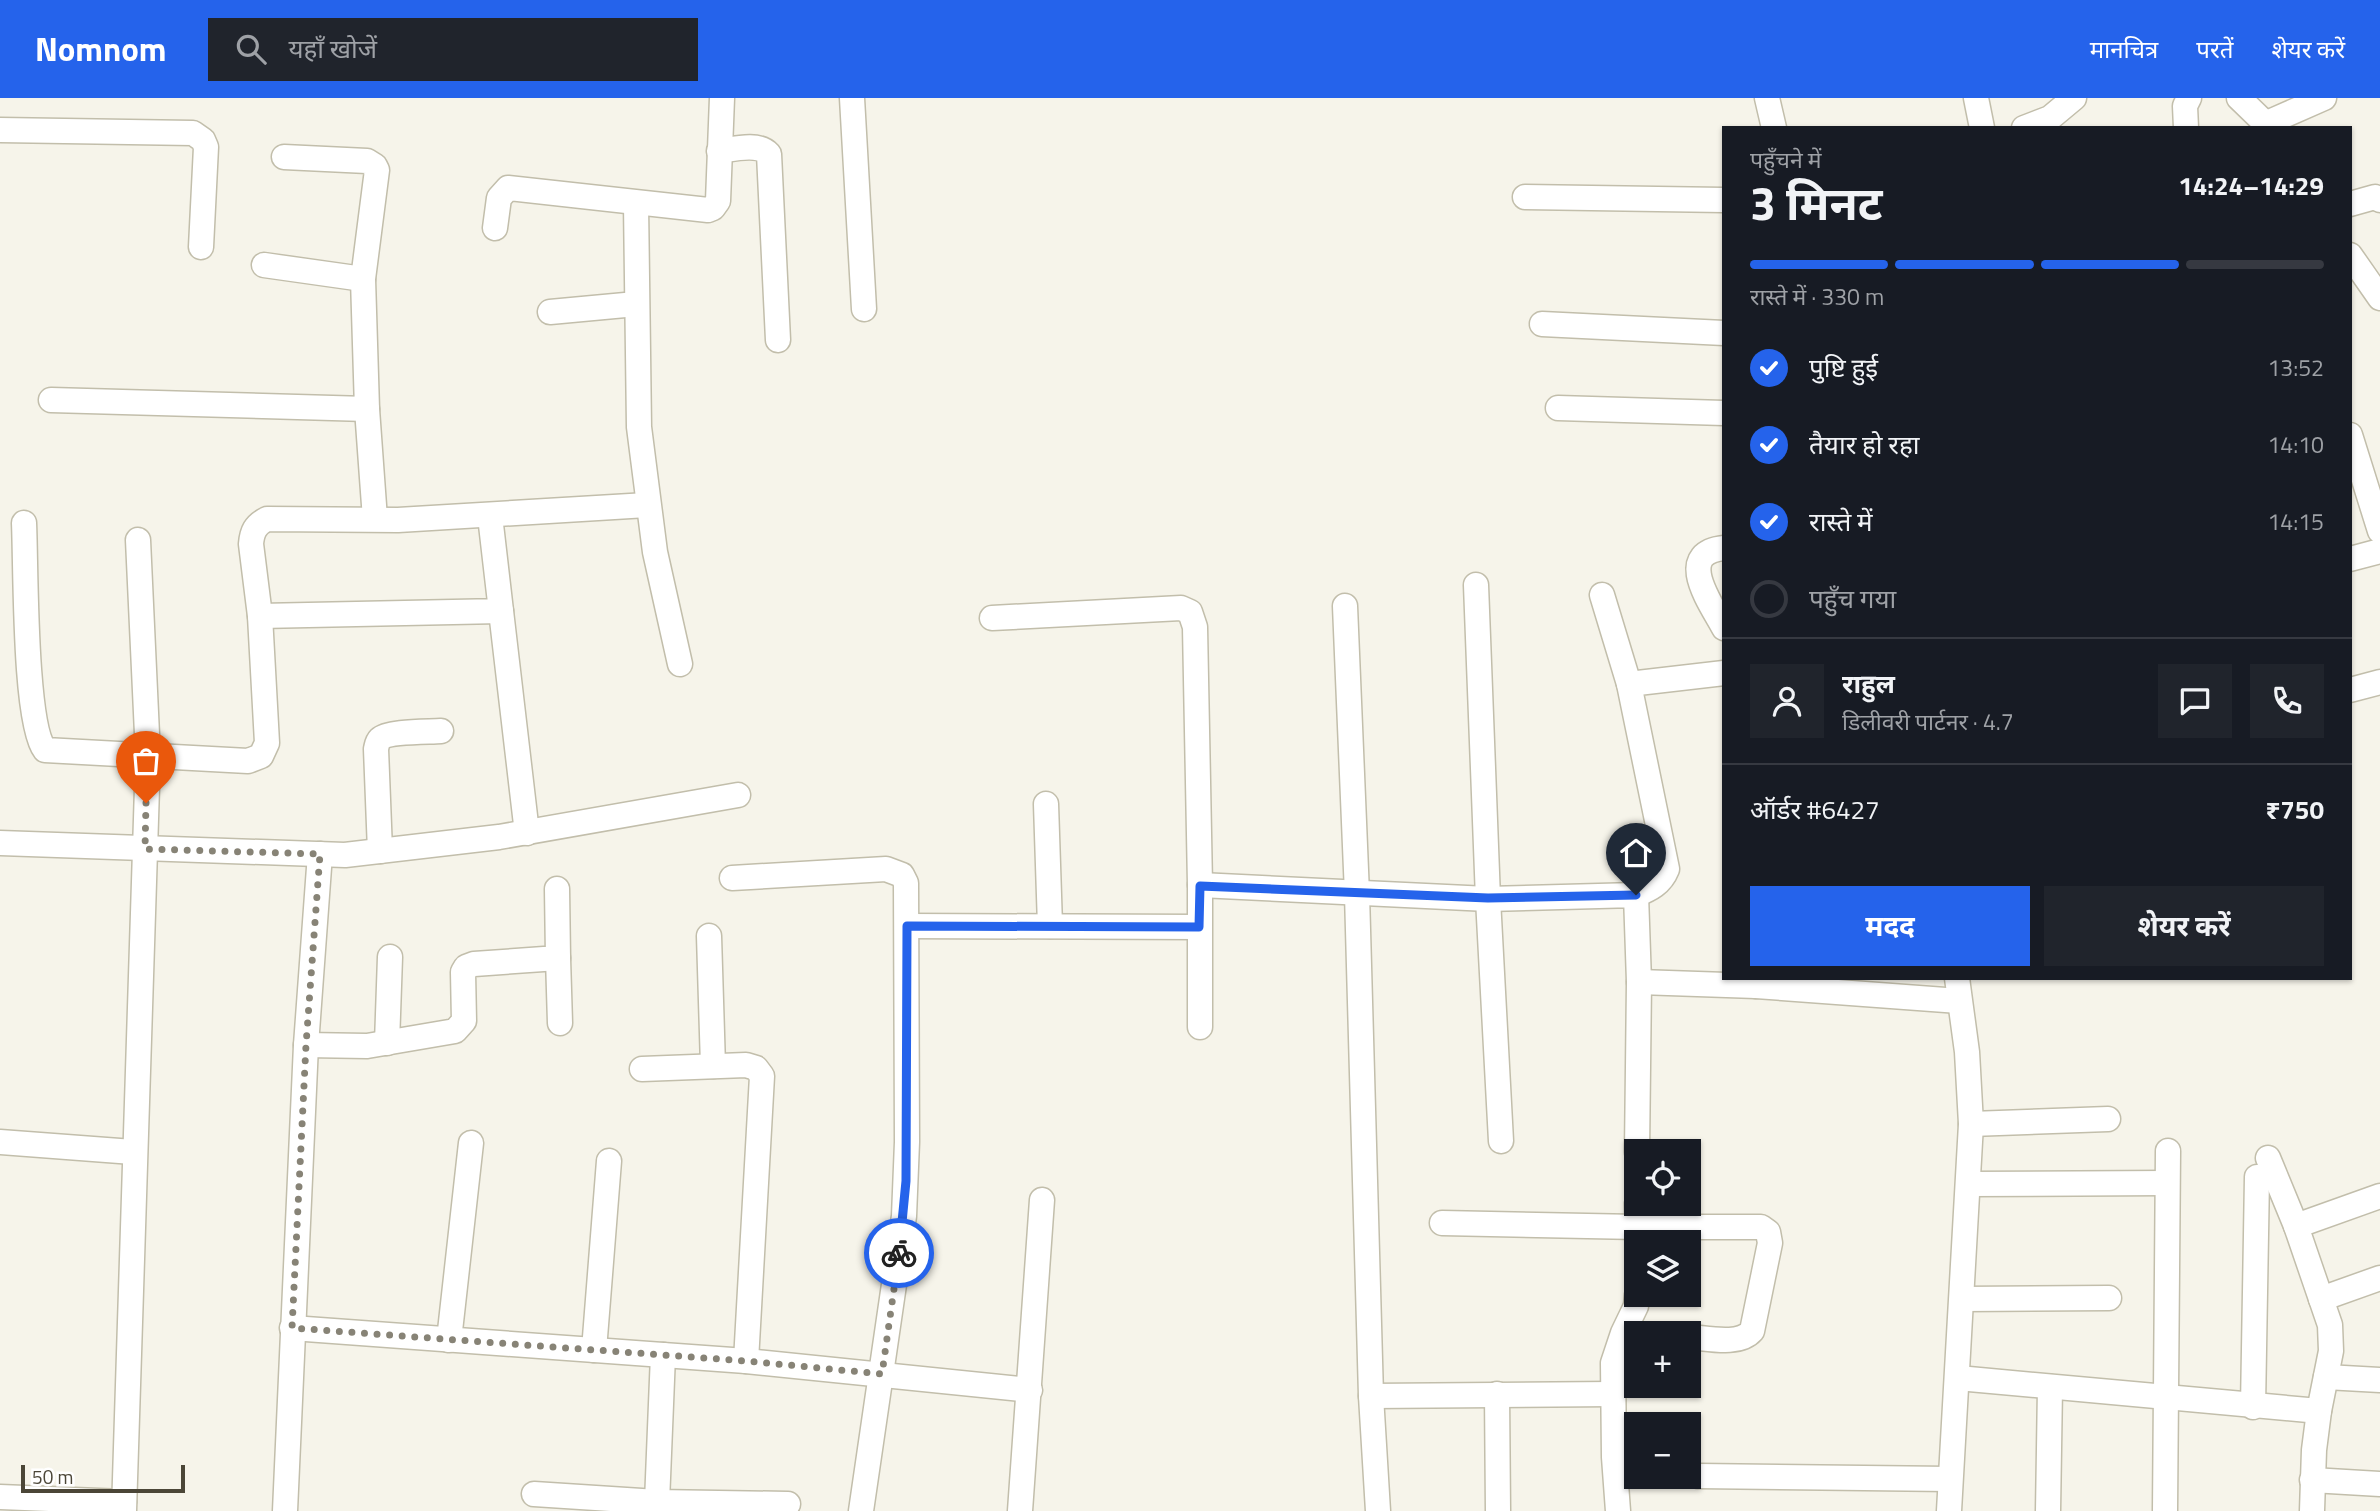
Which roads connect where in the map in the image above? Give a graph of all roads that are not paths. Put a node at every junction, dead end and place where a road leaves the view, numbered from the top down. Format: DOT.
graph roads {
  1 [pos="722,98"];
  2 [pos="852,98"];
  3 [pos="1768,98"];
  4 [pos="1976,98"];
  5 [pos="2074,98"];
  6 [pos="2189,98"];
  7 [pos="2239,98"];
  8 [pos="2324,98"];
  9 [pos="2269,125"];
  10 [pos="1774,126"];
  11 [pos="1982,126"];
  12 [pos="2029,126"];
  13 [pos="2181,126"];
  14 [pos="0,130"];
  15 [pos="719,151"];
  16 [pos="284,157"];
  17 [pos="1525,197"];
  18 [pos="1722,200"];
  19 [pos="2380,200"];
  20 [pos="2352,203"];
  21 [pos="636,204"];
  22 [pos="495,228"];
  23 [pos="201,247"];
  24 [pos="2352,259"];
  25 [pos="264,265"];
  26 [pos="363,279"];
  27 [pos="2380,298"];
  28 [pos="636,304"];
  29 [pos="864,309"];
  30 [pos="550,312"];
  31 [pos="1542,324"];
  32 [pos="1722,333"];
  33 [pos="778,340"];
  34 [pos="51,400"];
  35 [pos="1558,408"];
  36 [pos="367,409"];
  37 [pos="1722,413"];
  38 [pos="2352,441"];
  39 [pos="647,505"];
  40 [pos="490,516"];
  41 [pos="375,519"];
  42 [pos="24,523"];
  43 [pos="2380,531"];
  44 [pos="138,540"];
  45 [pos="1722,548"];
  46 [pos="2380,551"];
  47 [pos="2352,558"];
  48 [pos="1476,585"];
  49 [pos="1602,595"];
  50 [pos="1345,606"];
  51 [pos="500,611"];
  52 [pos="260,616"];
  53 [pos="992,618"];
  54 [pos="1722,624"];
  55 [pos="680,664"];
  56 [pos="1722,673"];
  57 [pos="2380,682"];
  58 [pos="1629,684"];
  59 [pos="2352,689"];
  60 [pos="441,731"];
  61 [pos="148,756"];
  62 [pos="738,795"];
  63 [pos="1046,804"];
  64 [pos="527,832"];
  65 [pos="0,843"];
  66 [pos="145,849"];
  67 [pos="380,851"];
  68 [pos="320,854"];
  69 [pos="732,878"];
  70 [pos="1200,886"];
  71 [pos="557,889"];
  72 [pos="1357,894"];
  73 [pos="1636,895"];
  74 [pos="1488,898"];
  75 [pos="907,926"];
  76 [pos="1050,926"];
  77 [pos="1199,927"];
  78 [pos="709,936"];
  79 [pos="390,957"];
  80 [pos="558,958"];
  81 [pos="1639,982"];
  82 [pos="1756,982"];
  83 [pos="1958,989"];
  84 [pos="560,1023"];
  85 [pos="1199,1027"];
  86 [pos="387,1043"];
  87 [pos="306,1045"];
  88 [pos="713,1066"];
  89 [pos="642,1069"];
  90 [pos="2108,1119"];
  91 [pos="1971,1124"];
  92 [pos="1637,1139"];
  93 [pos="1501,1141"];
  94 [pos="0,1142"];
  95 [pos="471,1143"];
  96 [pos="2168,1151"];
  97 [pos="134,1152"];
  98 [pos="610,1161"];
  99 [pos="2168,1183"];
  100 [pos="1969,1184"];
  101 [pos="2380,1196"];
  102 [pos="1042,1200"];
  103 [pos="1442,1223"];
  104 [pos="1638,1225"];
  105 [pos="2296,1226"];
  106 [pos="2380,1278"];
  107 [pos="2109,1298"];
  108 [pos="1962,1299"];
  109 [pos="2321,1299"];
  110 [pos="292,1328"];
  111 [pos="1701,1337"];
  112 [pos="449,1340"];
  113 [pos="1624,1344"];
  114 [pos="594,1350"];
  115 [pos="663,1355"];
  116 [pos="746,1361"];
  117 [pos="882,1374"];
  118 [pos="2326,1377"];
  119 [pos="1958,1378"];
  120 [pos="2380,1380"];
  121 [pos="2050,1387"];
  122 [pos="1030,1390"];
  123 [pos="1497,1394"];
  124 [pos="1613,1394"];
  125 [pos="1371,1396"];
  126 [pos="2164,1398"];
  127 [pos="2253,1406"];
  128 [pos="2319,1411"];
  129 [pos="1701,1476"];
  130 [pos="1950,1479"];
  131 [pos="2312,1480"];
  132 [pos="2380,1484"];
  133 [pos="534,1494"];
  134 [pos="0,1497"];
  135 [pos="657,1502"];
  136 [pos="788,1504"];
  137 [pos="124,1506"];
  138 [pos="285,1511"];
  139 [pos="861,1511"];
  140 [pos="1020,1511"];
  141 [pos="1378,1511"];
  142 [pos="1498,1511"];
  143 [pos="1618,1511"];
  144 [pos="1949,1511"];
  145 [pos="2048,1511"];
  146 [pos="2165,1511"];
  147 [pos="2312,1511"];
  1 -- 15 [label="street"];
  2 -- 29 [label="street"];
  3 -- 10 [label="street"];
  4 -- 11 [label="street"];
  5 -- 12 [label="street"];
  6 -- 13 [label="street"];
  7 -- 9 [label="street"];
  8 -- 9 [label="street"];
  14 -- 23 [label="street"];
  15 -- 21 [label="street"];
  15 -- 33 [label="street"];
  16 -- 26 [label="street"];
  17 -- 18 [label="street"];
  19 -- 20 [label="street"];
  21 -- 22 [label="street"];
  21 -- 28 [label="street"];
  24 -- 27 [label="street"];
  25 -- 26 [label="street"];
  26 -- 36 [label="street"];
  28 -- 30 [label="street"];
  28 -- 39 [label="street"];
  31 -- 32 [label="street"];
  34 -- 36 [label="street"];
  35 -- 37 [label="street"];
  36 -- 41 [label="street"];
  38 -- 43 [label="street"];
  39 -- 40 [label="street"];
  39 -- 55 [label="street"];
  40 -- 41 [label="street"];
  40 -- 51 [label="street"];
  41 -- 52 [label="street"];
  42 -- 61 [label="street"];
  44 -- 61 [label="street"];
  45 -- 54 [label="street"];
  46 -- 47 [label="street"];
  48 -- 74 [label="street"];
  49 -- 58 [label="street"];
  50 -- 72 [label="street"];
  51 -- 52 [label="street"];
  51 -- 64 [label="street"];
  52 -- 61 [label="street"];
  53 -- 70 [label="street"];
  56 -- 58 [label="street"];
  57 -- 59 [label="street"];
  58 -- 73 [label="street"];
  60 -- 67 [label="street"];
  61 -- 66 [label="street"];
  62 -- 64 [label="street"];
  63 -- 76 [label="street"];
  64 -- 67 [label="street"];
  65 -- 66 [label="street"];
  66 -- 68 [label="street"];
  66 -- 97 [label="street"];
  67 -- 68 [label="street"];
  68 -- 87 [label="street"];
  69 -- 75 [label="street"];
  70 -- 72 [label="street"];
  70 -- 77 [label="street"];
  71 -- 80 [label="street"];
  72 -- 74 [label="street"];
  72 -- 125 [label="street"];
  73 -- 74 [label="street"];
  73 -- 81 [label="street"];
  74 -- 93 [label="street"];
  75 -- 76 [label="street"];
  75 -- 117 [label="street"];
  76 -- 77 [label="street"];
  77 -- 85 [label="street"];
  78 -- 88 [label="street"];
  79 -- 86 [label="street"];
  80 -- 84 [label="street"];
  80 -- 86 [label="street"];
  81 -- 82 [label="street"];
  81 -- 92 [label="street"];
  82 -- 83 [label="street"];
  83 -- 91 [label="street"];
  86 -- 87 [label="street"];
  87 -- 110 [label="street"];
  88 -- 89 [label="street"];
  88 -- 116 [label="street"];
  90 -- 91 [label="street"];
  91 -- 100 [label="street"];
  94 -- 97 [label="street"];
  95 -- 112 [label="street"];
  96 -- 99 [label="street"];
  97 -- 137 [label="street"];
  98 -- 114 [label="street"];
  99 -- 100 [label="street"];
  99 -- 126 [label="street"];
  100 -- 108 [label="street"];
  101 -- 105 [label="street"];
  102 -- 122 [label="street"];
  103 -- 104 [label="street"];
  104 -- 111 [label="street"];
  105 -- 109 [label="street"];
  105 -- 127 [label="street"];
  106 -- 109 [label="street"];
  107 -- 108 [label="street"];
  108 -- 119 [label="street"];
  109 -- 118 [label="street"];
  110 -- 112 [label="street"];
  110 -- 138 [label="street"];
  112 -- 114 [label="street"];
  113 -- 124 [label="street"];
  114 -- 115 [label="street"];
  115 -- 116 [label="street"];
  115 -- 135 [label="street"];
  116 -- 117 [label="street"];
  117 -- 122 [label="street"];
  117 -- 139 [label="street"];
  118 -- 120 [label="street"];
  118 -- 128 [label="street"];
  119 -- 121 [label="street"];
  119 -- 130 [label="street"];
  121 -- 126 [label="street"];
  121 -- 145 [label="street"];
  122 -- 140 [label="street"];
  123 -- 124 [label="street"];
  123 -- 125 [label="street"];
  123 -- 142 [label="street"];
  124 -- 143 [label="street"];
  125 -- 141 [label="street"];
  126 -- 127 [label="street"];
  126 -- 146 [label="street"];
  127 -- 128 [label="street"];
  128 -- 131 [label="street"];
  129 -- 130 [label="street"];
  130 -- 144 [label="street"];
  131 -- 132 [label="street"];
  131 -- 147 [label="street"];
  133 -- 135 [label="street"];
  134 -- 137 [label="street"];
  135 -- 136 [label="street"];
}
